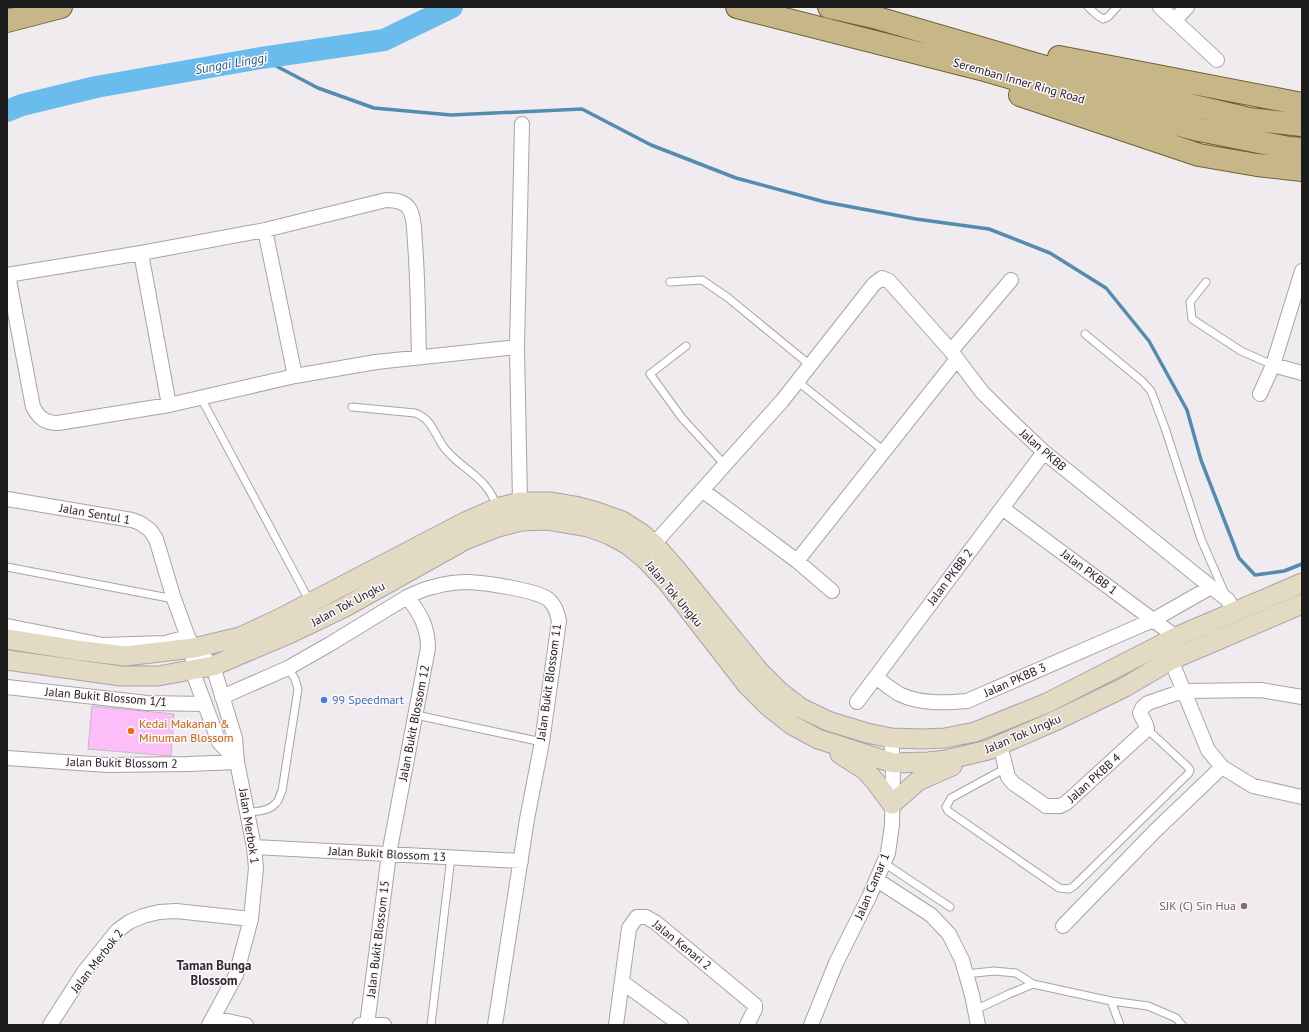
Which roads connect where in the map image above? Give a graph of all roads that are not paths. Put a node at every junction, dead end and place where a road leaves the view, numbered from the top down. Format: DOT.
graph roads {
  1 [pos="60,7"];
  2 [pos="737,7"];
  3 [pos="829,7"];
  4 [pos="1088,7"];
  5 [pos="1117,7"];
  6 [pos="1160,7"];
  7 [pos="1187,7"];
  8 [pos="874,17"];
  9 [pos="1175,20"];
  10 [pos="7,21"];
  11 [pos="858,38"];
  12 [pos="1217,60"];
  13 [pos="1302,104"];
  14 [pos="522,124"];
  15 [pos="1302,125"];
  16 [pos="1302,149"];
  17 [pos="1302,170"];
  18 [pos="265,230"];
  19 [pos="141,253"];
  20 [pos="1302,271"];
  21 [pos="7,275"];
  22 [pos="1011,280"];
  23 [pos="670,282"];
  24 [pos="1206,282"];
  25 [pos="1297,304"];
  26 [pos="1085,334"];
  27 [pos="686,346"];
  28 [pos="517,347"];
  29 [pos="954,355"];
  30 [pos="419,357"];
  31 [pos="1272,365"];
  32 [pos="810,366"];
  33 [pos="1302,373"];
  34 [pos="295,376"];
  35 [pos="797,381"];
  36 [pos="1260,394"];
  37 [pos="201,398"];
  38 [pos="169,405"];
  39 [pos="352,407"];
  40 [pos="884,451"];
  41 [pos="1044,452"];
  42 [pos="725,464"];
  43 [pos="702,490"];
  44 [pos="7,499"];
  45 [pos="520,502"];
  46 [pos="497,508"];
  47 [pos="1002,508"];
  48 [pos="654,544"];
  49 [pos="797,561"];
  50 [pos="7,567"];
  51 [pos="1302,583"];
  52 [pos="1211,587"];
  53 [pos="832,591"];
  54 [pos="407,597"];
  55 [pos="174,599"];
  56 [pos="310,604"];
  57 [pos="1302,604"];
  58 [pos="1231,606"];
  59 [pos="1153,620"];
  60 [pos="7,626"];
  61 [pos="1176,637"];
  62 [pos="7,639"];
  63 [pos="191,643"];
  64 [pos="7,660"];
  65 [pos="1170,660"];
  66 [pos="213,666"];
  67 [pos="288,668"];
  68 [pos="192,670"];
  69 [pos="876,677"];
  70 [pos="7,687"];
  71 [pos="1183,691"];
  72 [pos="222,696"];
  73 [pos="1302,697"];
  74 [pos="857,702"];
  75 [pos="205,704"];
  76 [pos="416,715"];
  77 [pos="1147,730"];
  78 [pos="891,738"];
  79 [pos="818,739"];
  80 [pos="542,742"];
  81 [pos="1000,745"];
  82 [pos="963,756"];
  83 [pos="7,758"];
  84 [pos="237,762"];
  85 [pos="893,763"];
  86 [pos="1222,767"];
  87 [pos="1006,768"];
  88 [pos="1302,798"];
  89 [pos="892,804"];
  90 [pos="247,812"];
  91 [pos="254,847"];
  92 [pos="389,854"];
  93 [pos="451,857"];
  94 [pos="521,861"];
  95 [pos="884,863"];
  96 [pos="877,880"];
  97 [pos="950,907"];
  98 [pos="251,920"];
  99 [pos="1063,926"];
  100 [pos="966,974"];
  101 [pos="622,982"];
  102 [pos="1033,984"];
  103 [pos="1111,1001"];
  104 [pos="975,1010"];
  105 [pos="211,1021"];
  106 [pos="813,1024"];
  107 [pos="50,1025"];
  108 [pos="246,1025"];
  109 [pos="360,1025"];
  110 [pos="367,1025"];
  111 [pos="384,1025"];
  112 [pos="431,1025"];
  113 [pos="495,1025"];
  114 [pos="616,1025"];
  115 [pos="680,1025"];
  116 [pos="747,1025"];
  117 [pos="978,1025"];
  118 [pos="1120,1025"];
  119 [pos="1182,1025"];
  1 -- 10 [label="main road"];
  2 -- 11 [label="main road, Seremban Inner Ring Road"];
  3 -- 8 [label="main road, Seremban Inner Ring Road"];
  4 -- 5 [label="lane"];
  6 -- 9 [label="street"];
  7 -- 9 [label="street"];
  8 -- 13 [label="main road"];
  8 -- 15 [label="main road, Seremban Inner Ring Road"];
  9 -- 12 [label="street"];
  11 -- 16 [label="main road, Seremban Inner Ring Road"];
  11 -- 17 [label="main road"];
  14 -- 28 [label="street"];
  18 -- 19 [label="street"];
  18 -- 30 [label="street"];
  18 -- 34 [label="street"];
  19 -- 21 [label="street"];
  19 -- 38 [label="street"];
  20 -- 25 [label="street"];
  21 -- 38 [label="street"];
  22 -- 29 [label="street"];
  23 -- 32 [label="lane"];
  24 -- 31 [label="lane"];
  25 -- 31 [label="street"];
  26 -- 58 [label="lane"];
  27 -- 42 [label="lane"];
  28 -- 30 [label="street"];
  28 -- 45 [label="street"];
  29 -- 32 [label="street, Jalan PKBB"];
  29 -- 40 [label="street"];
  29 -- 41 [label="street, Jalan PKBB"];
  30 -- 34 [label="street"];
  31 -- 33 [label="street"];
  31 -- 36 [label="street"];
  32 -- 35 [label="street"];
  34 -- 37 [label="street"];
  35 -- 40 [label="lane"];
  35 -- 42 [label="street"];
  37 -- 38 [label="street"];
  37 -- 56 [label="lane"];
  39 -- 46 [label="lane"];
  40 -- 49 [label="street"];
  41 -- 47 [label="street, Jalan PKBB 2"];
  41 -- 52 [label="street, Jalan PKBB"];
  42 -- 43 [label="street"];
  43 -- 48 [label="street"];
  43 -- 49 [label="street"];
  44 -- 55 [label="street, Jalan Sentul 1"];
  45 -- 46 [label="main road, Jalan Tok Ungku"];
  45 -- 48 [label="main road, Jalan Tok Ungku"];
  46 -- 56 [label="main road, Jalan Tok Ungku"];
  47 -- 59 [label="street, Jalan PKBB 1"];
  47 -- 69 [label="street, Jalan PKBB 2"];
  48 -- 78 [label="main road, Jalan Tok Ungku"];
  49 -- 53 [label="street"];
  50 -- 55 [label="lane"];
  51 -- 58 [label="main road, Jalan Tok Ungku"];
  52 -- 58 [label="street, Jalan PKBB"];
  52 -- 59 [label="street, Jalan PKBB 3"];
  54 -- 67 [label="street, Jalan Bukit Blossom 11"];
  54 -- 76 [label="street, Jalan Bukit Blossom 12"];
  54 -- 80 [label="street, Jalan Bukit Blossom 11"];
  55 -- 63 [label="street, Jalan Sentul 1"];
  56 -- 63 [label="main road, Jalan Tok Ungku"];
  57 -- 65 [label="main road, Jalan Tok Ungku"];
  58 -- 61 [label="main road, Jalan Tok Ungku"];
  59 -- 61 [label="street, Jalan PKBB 1"];
  59 -- 69 [label="street, Jalan PKBB 3"];
  60 -- 63 [label="street"];
  61 -- 78 [label="main road, Jalan Tok Ungku"];
  62 -- 63 [label="main road, Jalan Tok Ungku"];
  63 -- 66 [label="street, Jalan Merbok 1"];
  63 -- 68 [label="street, Jalan Merbok 1"];
  64 -- 68 [label="main road, Jalan Tok Ungku"];
  65 -- 71 [label="street"];
  65 -- 81 [label="main road, Jalan Tok Ungku"];
  66 -- 68 [label="main road, Jalan Tok Ungku"];
  66 -- 72 [label="street, Jalan Merbok 1"];
  66 -- 79 [label="main road, Jalan Tok Ungku"];
  67 -- 72 [label="street, Jalan Bukit Blossom 11"];
  67 -- 90 [label="lane"];
  68 -- 75 [label="street, Jalan Merbok 1"];
  69 -- 74 [label="street, Jalan PKBB 2"];
  70 -- 75 [label="street, Jalan Bukit Blossom 1/1"];
  71 -- 73 [label="street"];
  71 -- 77 [label="street"];
  71 -- 86 [label="street"];
  72 -- 84 [label="street, Jalan Merbok 1"];
  75 -- 84 [label="street, Jalan Merbok 1"];
  76 -- 80 [label="lane"];
  76 -- 92 [label="street, Jalan Bukit Blossom 12"];
  77 -- 87 [label="street, Jalan PKBB 4"];
  77 -- 87 [label="lane"];
  78 -- 85 [label="street, Jalan Camar 1"];
  79 -- 85 [label="main road, Jalan Tok Ungku"];
  79 -- 89 [label="main road"];
  80 -- 94 [label="street, Jalan Bukit Blossom 11"];
  81 -- 82 [label="main road, Jalan Tok Ungku"];
  81 -- 87 [label="street, Jalan PKBB 4"];
  82 -- 85 [label="main road, Jalan Tok Ungku"];
  82 -- 89 [label="main road"];
  83 -- 84 [label="street, Jalan Bukit Blossom 2"];
  84 -- 90 [label="street, Jalan Merbok 1"];
  85 -- 89 [label="street, Jalan Camar 1"];
  86 -- 88 [label="street"];
  86 -- 99 [label="street"];
  89 -- 95 [label="street, Jalan Camar 1"];
  90 -- 91 [label="street, Jalan Merbok 1"];
  91 -- 92 [label="street, Jalan Bukit Blossom 13"];
  91 -- 98 [label="street, Jalan Merbok 1"];
  92 -- 93 [label="street, Jalan Bukit Blossom 13"];
  92 -- 110 [label="street, Jalan Bukit Blossom 15"];
  93 -- 94 [label="street, Jalan Bukit Blossom 13"];
  93 -- 112 [label="lane"];
  94 -- 113 [label="street, Jalan Bukit Blossom 11"];
  95 -- 96 [label="street, Jalan Camar 1"];
  95 -- 97 [label="lane"];
  96 -- 100 [label="street"];
  96 -- 106 [label="street, Jalan Camar 1"];
  98 -- 105 [label="street, Jalan Merbok 1"];
  98 -- 107 [label="street, Jalan Merbok 2"];
  100 -- 102 [label="lane"];
  100 -- 104 [label="street"];
  101 -- 114 [label="street, Jalan Kenari 2"];
  101 -- 115 [label="street"];
  101 -- 116 [label="street, Jalan Kenari 2"];
  102 -- 103 [label="lane"];
  102 -- 104 [label="lane"];
  103 -- 118 [label="lane"];
  103 -- 119 [label="lane"];
  104 -- 117 [label="street"];
  105 -- 108 [label="street"];
  109 -- 110 [label="street"];
  110 -- 111 [label="street"];
}
